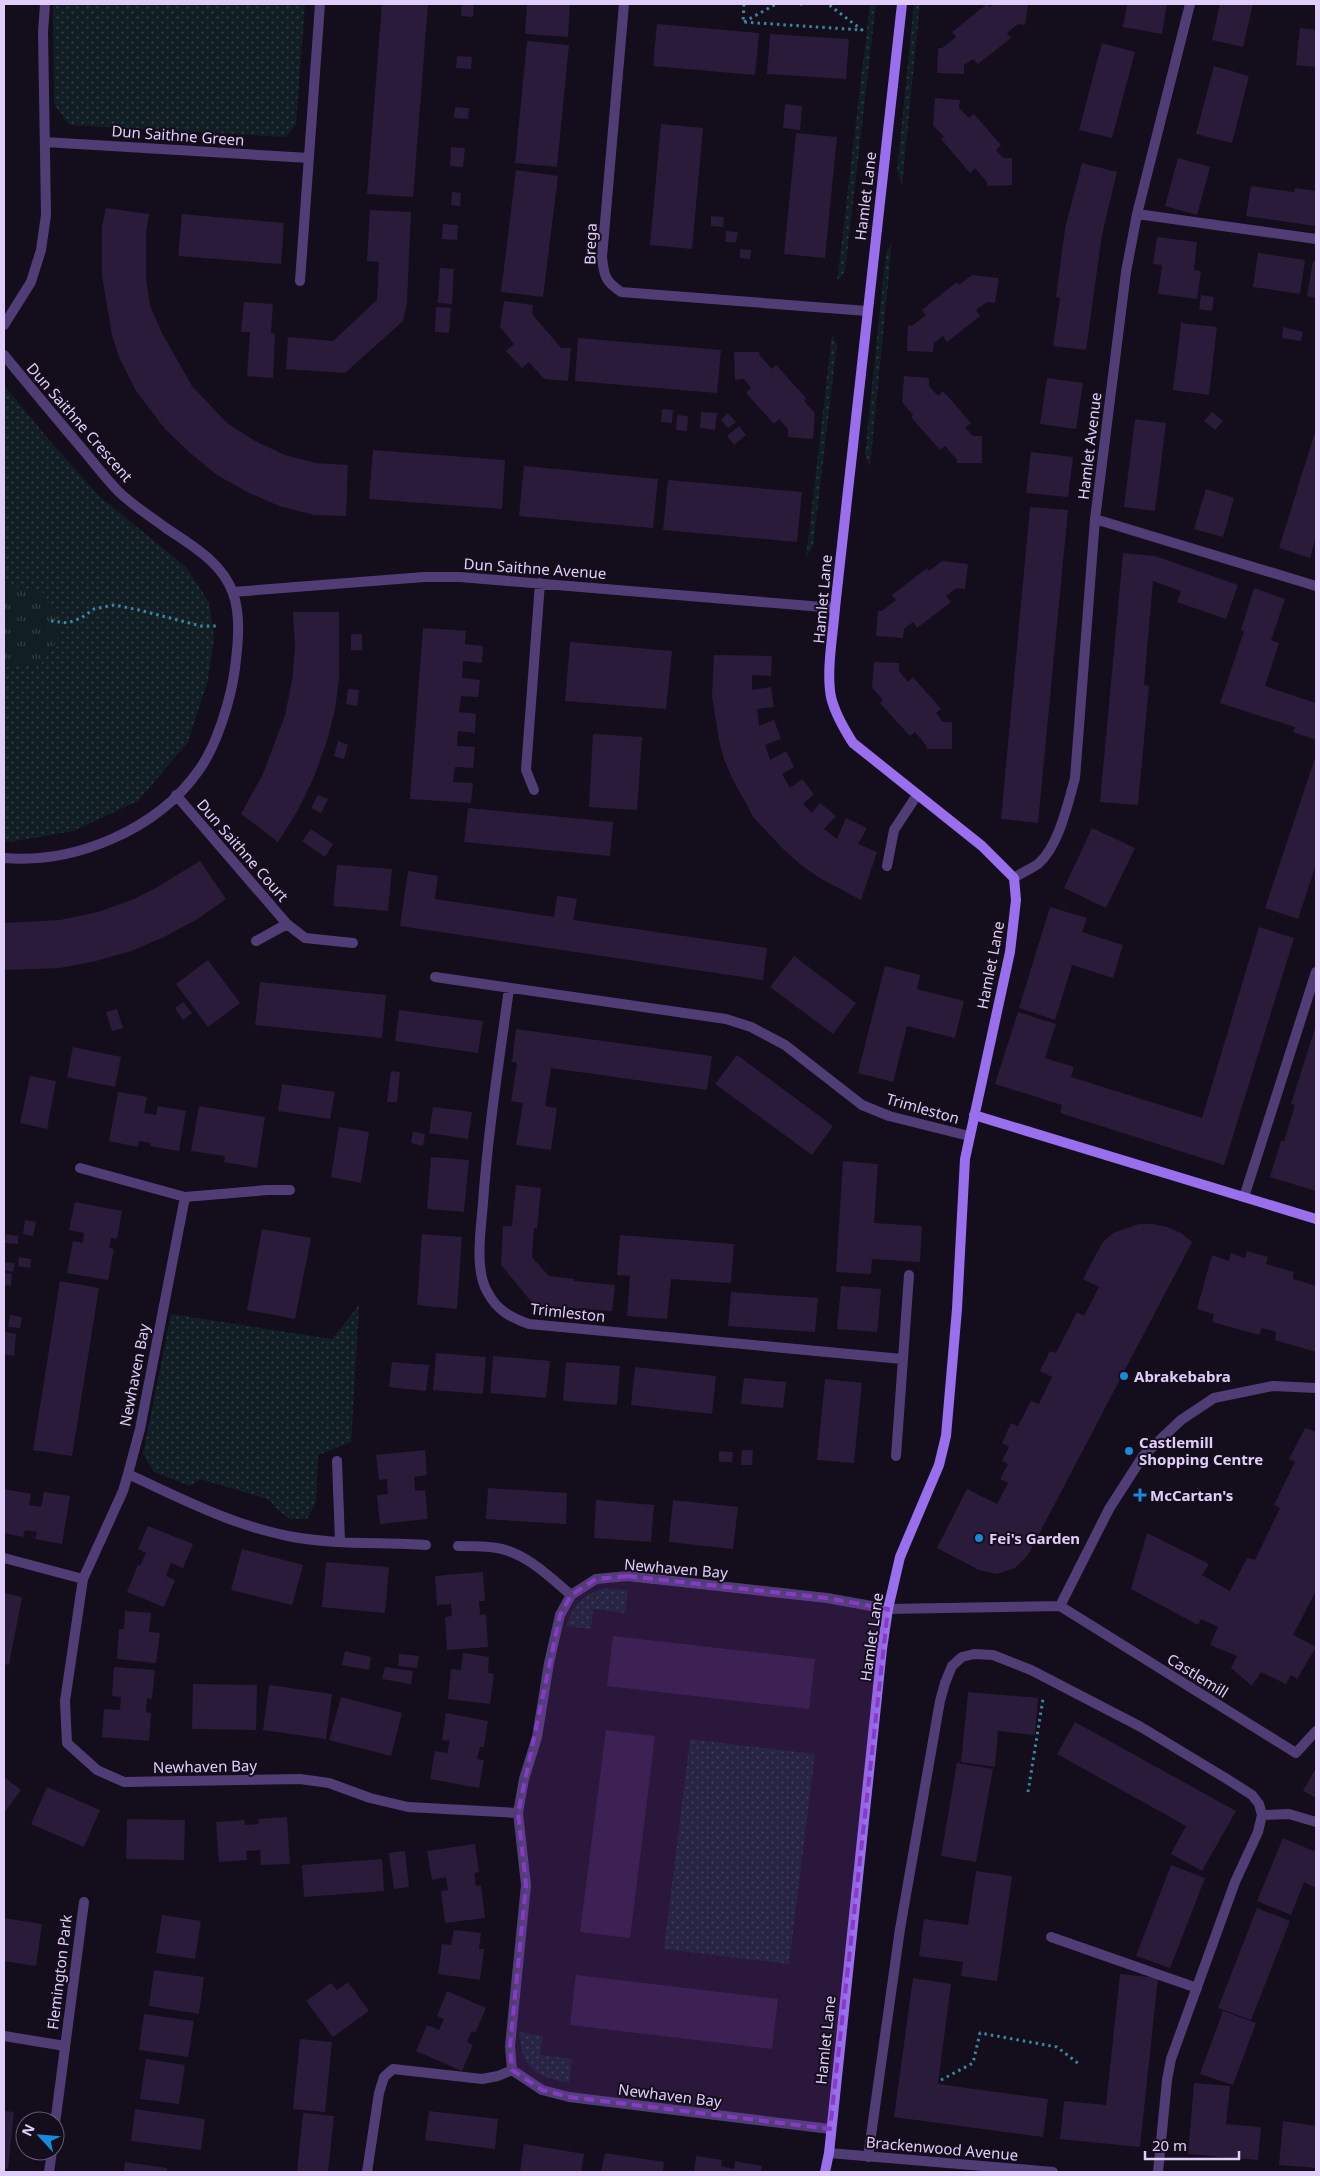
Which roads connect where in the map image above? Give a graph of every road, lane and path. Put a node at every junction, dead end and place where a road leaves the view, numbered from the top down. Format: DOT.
graph roads {
  1 [pos="45,4"];
  2 [pos="320,4"];
  3 [pos="624,4"];
  4 [pos="744,4"];
  5 [pos="776,4"];
  6 [pos="800,4"];
  7 [pos="807,4"];
  8 [pos="828,4"];
  9 [pos="902,4"];
  10 [pos="1190,4"];
  11 [pos="743,22"];
  12 [pos="45,142"];
  13 [pos="309,158"];
  14 [pos="1137,214"];
  15 [pos="1316,239"];
  16 [pos="300,281"];
  17 [pos="867,311"];
  18 [pos="4,325"];
  19 [pos="4,355"];
  20 [pos="1095,519"];
  21 [pos="540,583"];
  22 [pos="1316,586"];
  23 [pos="233,592"];
  24 [pos="835,608"];
  25 [pos="51,621"];
  26 [pos="237,626"];
  27 [pos="534,790"];
  28 [pos="176,795"];
  29 [pos="917,795"];
  30 [pos="4,858"];
  31 [pos="887,866"];
  32 [pos="1014,878"];
  33 [pos="287,924"];
  34 [pos="256,941"];
  35 [pos="353,943"];
  36 [pos="1316,972"];
  37 [pos="435,977"];
  38 [pos="509,989"];
  39 [pos="974,1115"];
  40 [pos="969,1136"];
  41 [pos="80,1168"];
  42 [pos="290,1190"];
  43 [pos="186,1197"];
  44 [pos="1244,1197"];
  45 [pos="1316,1219"];
  46 [pos="909,1275"];
  47 [pos="902,1359"];
  48 [pos="1316,1388"];
  49 [pos="896,1456"];
  50 [pos="337,1461"];
  51 [pos="128,1474"];
  52 [pos="340,1540"];
  53 [pos="426,1545"];
  54 [pos="458,1546"];
  55 [pos="4,1558"];
  56 [pos="82,1580"];
  57 [pos="572,1595"];
  58 [pos="1060,1606"];
  59 [pos="888,1609"];
  60 [pos="1051,1680"];
  61 [pos="1316,1731"];
  62 [pos="1028,1792"];
  63 [pos="518,1814"];
  64 [pos="1262,1815"];
  65 [pos="1316,1822"];
  66 [pos="84,1902"];
  67 [pos="1051,1937"];
  68 [pos="1197,1988"];
  69 [pos="4,2036"];
  70 [pos="65,2046"];
  71 [pos="1079,2064"];
  72 [pos="512,2070"];
  73 [pos="941,2080"];
  74 [pos="57,2111"];
  75 [pos="830,2129"];
  76 [pos="829,2153"];
  77 [pos="868,2157"];
  78 [pos="367,2172"];
  79 [pos="825,2172"];
  80 [pos="1053,2172"];
  81 [pos="1158,2172"];
  1 -- 12 [label="street"];
  2 -- 13 [label="street"];
  3 -- 17 [label="street, Brega"];
  4 -- 11 [label="path"];
  5 -- 11 [label="path"];
  6 -- 7 [label="path"];
  8 -- 11 [label="path"];
  9 -- 17 [label="street, Hamlet Lane"];
  10 -- 14 [label="street, Hamlet Avenue"];
  12 -- 13 [label="street, Dun Saithne Green"];
  12 -- 18 [label="street"];
  13 -- 16 [label="street"];
  14 -- 15 [label="street"];
  14 -- 20 [label="street, Hamlet Avenue"];
  17 -- 24 [label="street, Hamlet Lane"];
  19 -- 23 [label="street, Dun Saithne Crescent"];
  20 -- 22 [label="street"];
  20 -- 32 [label="street, Hamlet Avenue"];
  21 -- 23 [label="street, Dun Saithne Avenue"];
  21 -- 24 [label="street, Dun Saithne Avenue"];
  21 -- 27 [label="street"];
  23 -- 26 [label="street, Dun Saithne Crescent"];
  24 -- 29 [label="street, Hamlet Lane"];
  25 -- 26 [label="path"];
  26 -- 28 [label="street, Dun Saithne Crescent"];
  28 -- 30 [label="street, Dun Saithne Crescent"];
  28 -- 33 [label="street, Dun Saithne Court"];
  29 -- 31 [label="street"];
  29 -- 32 [label="street, Hamlet Lane"];
  32 -- 39 [label="street, Hamlet Lane"];
  33 -- 34 [label="street, Dun Saithne Court"];
  33 -- 35 [label="street, Dun Saithne Court"];
  36 -- 44 [label="street"];
  37 -- 38 [label="street, Trimleston"];
  38 -- 40 [label="street, Trimleston"];
  38 -- 47 [label="street, Trimleston"];
  39 -- 40 [label="street, Hamlet Lane"];
  39 -- 44 [label="street"];
  40 -- 59 [label="street, Hamlet Lane"];
  41 -- 43 [label="street"];
  42 -- 43 [label="street"];
  43 -- 51 [label="street, Newhaven Bay"];
  44 -- 45 [label="street"];
  46 -- 47 [label="street"];
  47 -- 49 [label="street"];
  48 -- 58 [label="street"];
  50 -- 52 [label="street"];
  51 -- 52 [label="street"];
  51 -- 56 [label="street, Newhaven Bay"];
  52 -- 53 [label="street"];
  54 -- 57 [label="street"];
  55 -- 56 [label="street"];
  56 -- 63 [label="street, Newhaven Bay"];
  57 -- 59 [label="street, Newhaven Bay"];
  57 -- 63 [label="street, Newhaven Bay"];
  58 -- 59 [label="street"];
  58 -- 61 [label="street, Castlemill"];
  59 -- 75 [label="street, Hamlet Lane"];
  60 -- 62 [label="path"];
  60 -- 64 [label="street"];
  60 -- 77 [label="street"];
  63 -- 72 [label="street, Newhaven Bay"];
  64 -- 65 [label="street"];
  64 -- 68 [label="street"];
  66 -- 70 [label="street, Flemington Park"];
  67 -- 68 [label="street"];
  68 -- 81 [label="street"];
  69 -- 70 [label="street, Flemington Park"];
  70 -- 74 [label="street, Flemington Park"];
  71 -- 73 [label="path"];
  72 -- 75 [label="street, Newhaven Bay"];
  72 -- 78 [label="street"];
  75 -- 76 [label="street, Hamlet Lane"];
  76 -- 77 [label="street, Brackenwood Avenue"];
  76 -- 79 [label="street, Hamlet Lane"];
  77 -- 80 [label="street, Brackenwood Avenue"];
}
